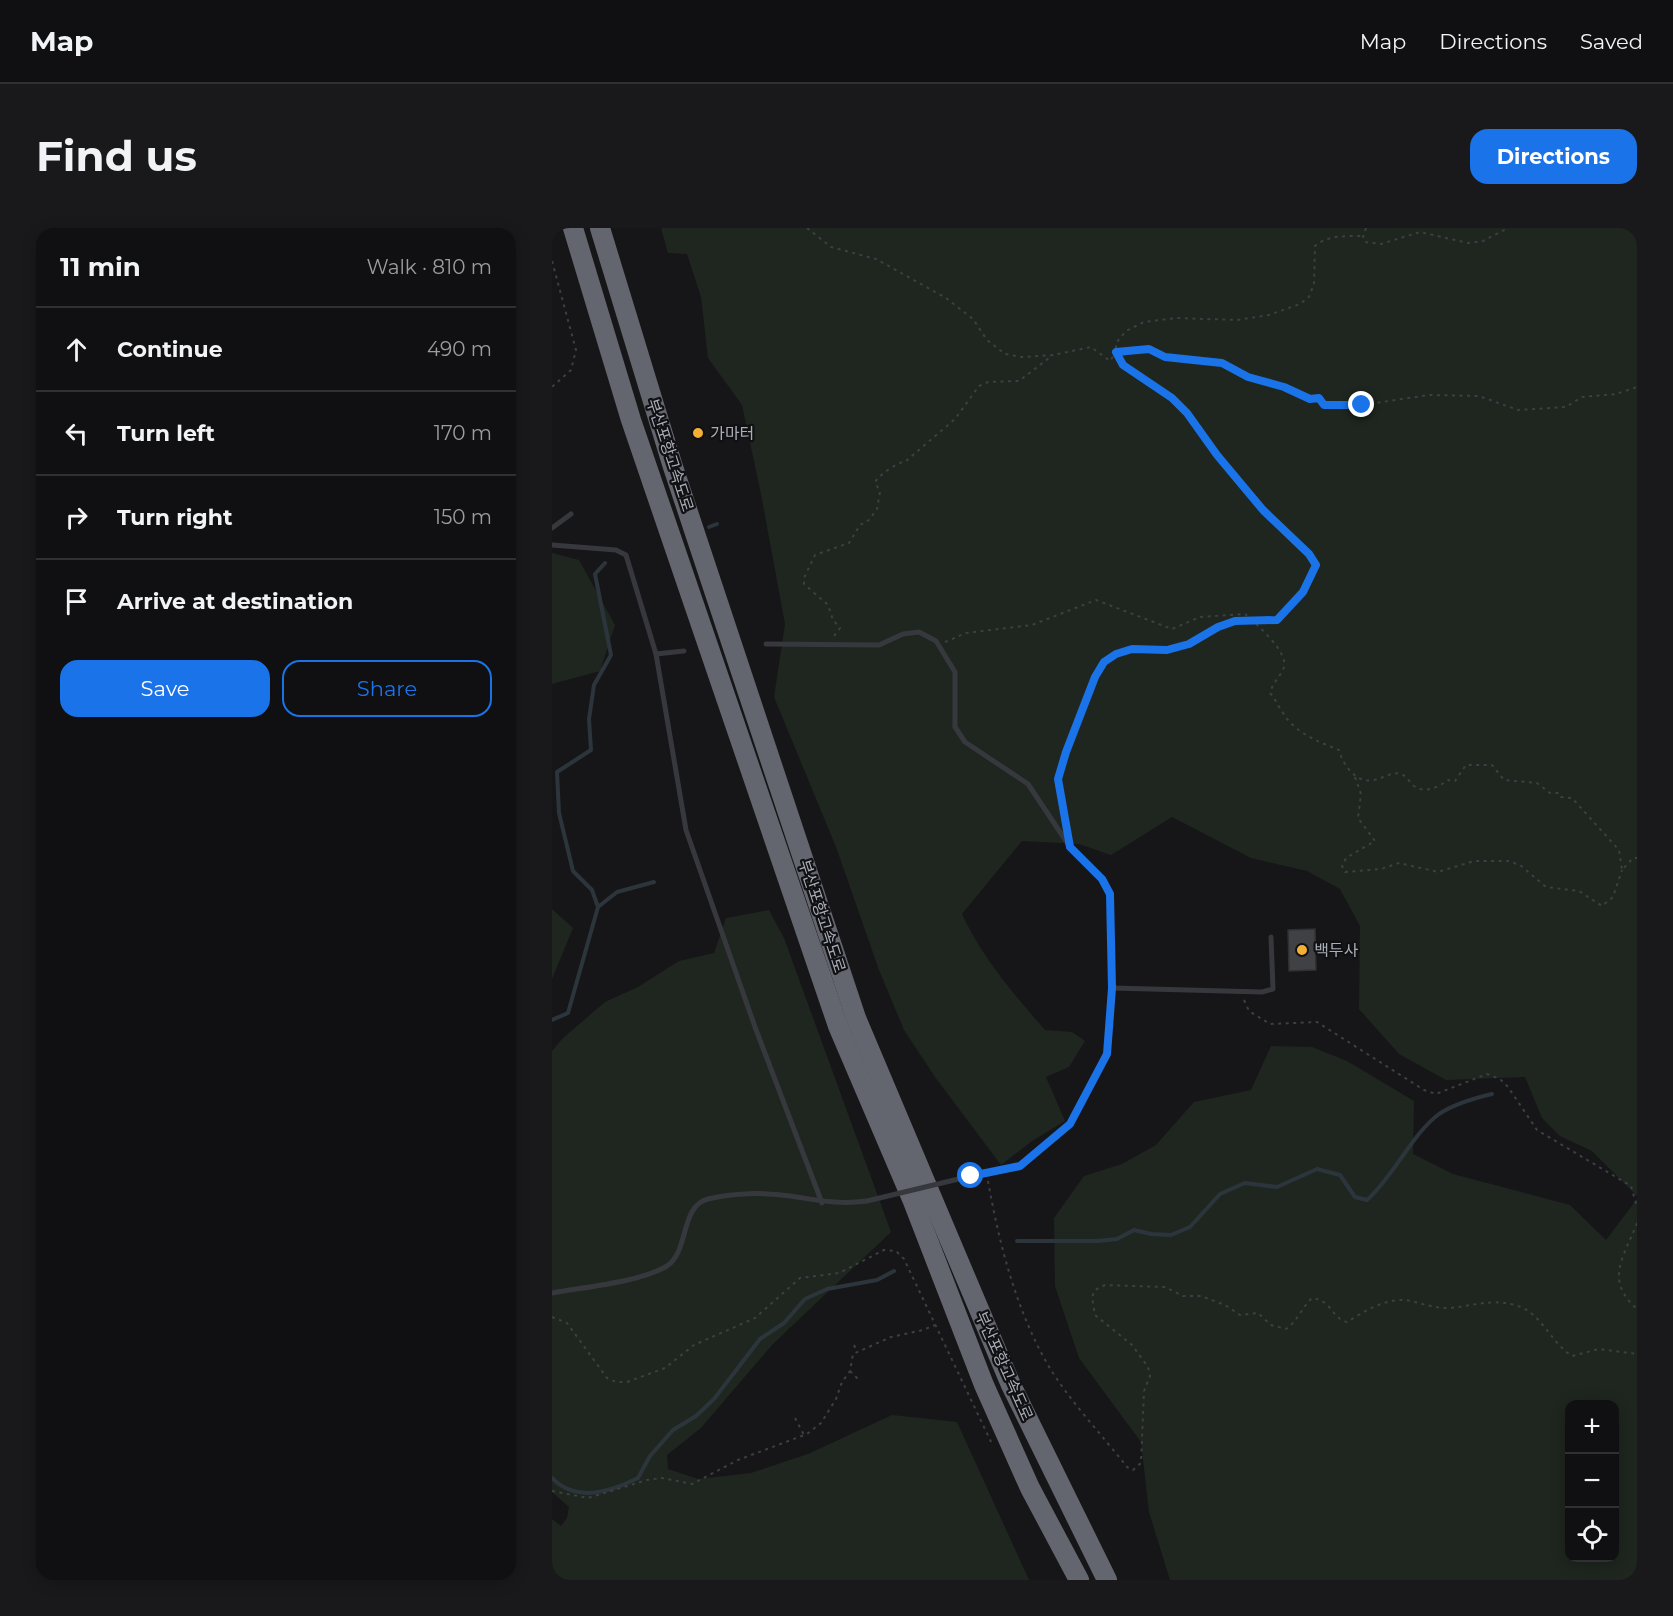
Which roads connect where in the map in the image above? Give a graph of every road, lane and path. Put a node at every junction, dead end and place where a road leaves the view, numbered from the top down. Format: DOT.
graph roads {
  1 [pos="573,228"];
  2 [pos="600,228"];
  3 [pos="807,228"];
  4 [pos="1366,228"];
  5 [pos="1508,228"];
  6 [pos="1363,236"];
  7 [pos="552,261"];
  8 [pos="1116,352"];
  9 [pos="1053,355"];
  10 [pos="552,387"];
  11 [pos="1637,387"];
  12 [pos="571,514"];
  13 [pos="552,528"];
  14 [pos="552,545"];
  15 [pos="1253,621"];
  16 [pos="830,638"];
  17 [pos="766,644"];
  18 [pos="939,645"];
  19 [pos="684,651"];
  20 [pos="656,654"];
  21 [pos="1355,777"];
  22 [pos="1070,847"];
  23 [pos="1637,858"];
  24 [pos="1622,870"];
  25 [pos="1271,937"];
  26 [pos="1112,988"];
  27 [pos="1240,991"];
  28 [pos="986,1173"];
  29 [pos="822,1203"];
  30 [pos="1637,1207"];
  31 [pos="1637,1223"];
  32 [pos="552,1293"];
  33 [pos="1637,1309"];
  34 [pos="552,1317"];
  35 [pos="936,1324"];
  36 [pos="854,1345"];
  37 [pos="857,1352"];
  38 [pos="1637,1354"];
  39 [pos="850,1371"];
  40 [pos="858,1379"];
  41 [pos="795,1418"];
  42 [pos="804,1435"];
  43 [pos="993,1447"];
  44 [pos="552,1491"];
  45 [pos="1079,1580"];
  46 [pos="1107,1580"];
  1 -- 45 [label="highway, 부산포항고속도로"];
  2 -- 46 [label="highway, 부산포항고속도로"];
  3 -- 9 [label="path"];
  4 -- 6 [label="path"];
  5 -- 6 [label="path"];
  6 -- 8 [label="path"];
  7 -- 10 [label="path"];
  8 -- 9 [label="path"];
  8 -- 11 [label="path"];
  8 -- 15 [label="path"];
  9 -- 16 [label="path"];
  12 -- 13 [label="lane"];
  14 -- 20 [label="lane"];
  15 -- 18 [label="path"];
  15 -- 21 [label="path"];
  15 -- 22 [label="path"];
  17 -- 18 [label="lane"];
  18 -- 22 [label="lane"];
  19 -- 20 [label="lane"];
  20 -- 29 [label="lane"];
  21 -- 24 [label="path"];
  21 -- 24 [label="path"];
  22 -- 26 [label="lane"];
  23 -- 24 [label="path"];
  25 -- 27 [label="lane"];
  26 -- 27 [label="lane"];
  26 -- 28 [label="lane"];
  27 -- 30 [label="path"];
  28 -- 29 [label="lane, bridge"];
  28 -- 38 [label="path"];
  29 -- 32 [label="lane"];
  31 -- 33 [label="path"];
  34 -- 35 [label="path"];
  35 -- 37 [label="path"];
  35 -- 43 [label="path"];
  36 -- 37 [label="path"];
  37 -- 39 [label="path"];
  39 -- 40 [label="path"];
  39 -- 42 [label="path"];
  41 -- 42 [label="path"];
  42 -- 44 [label="path"];
}
